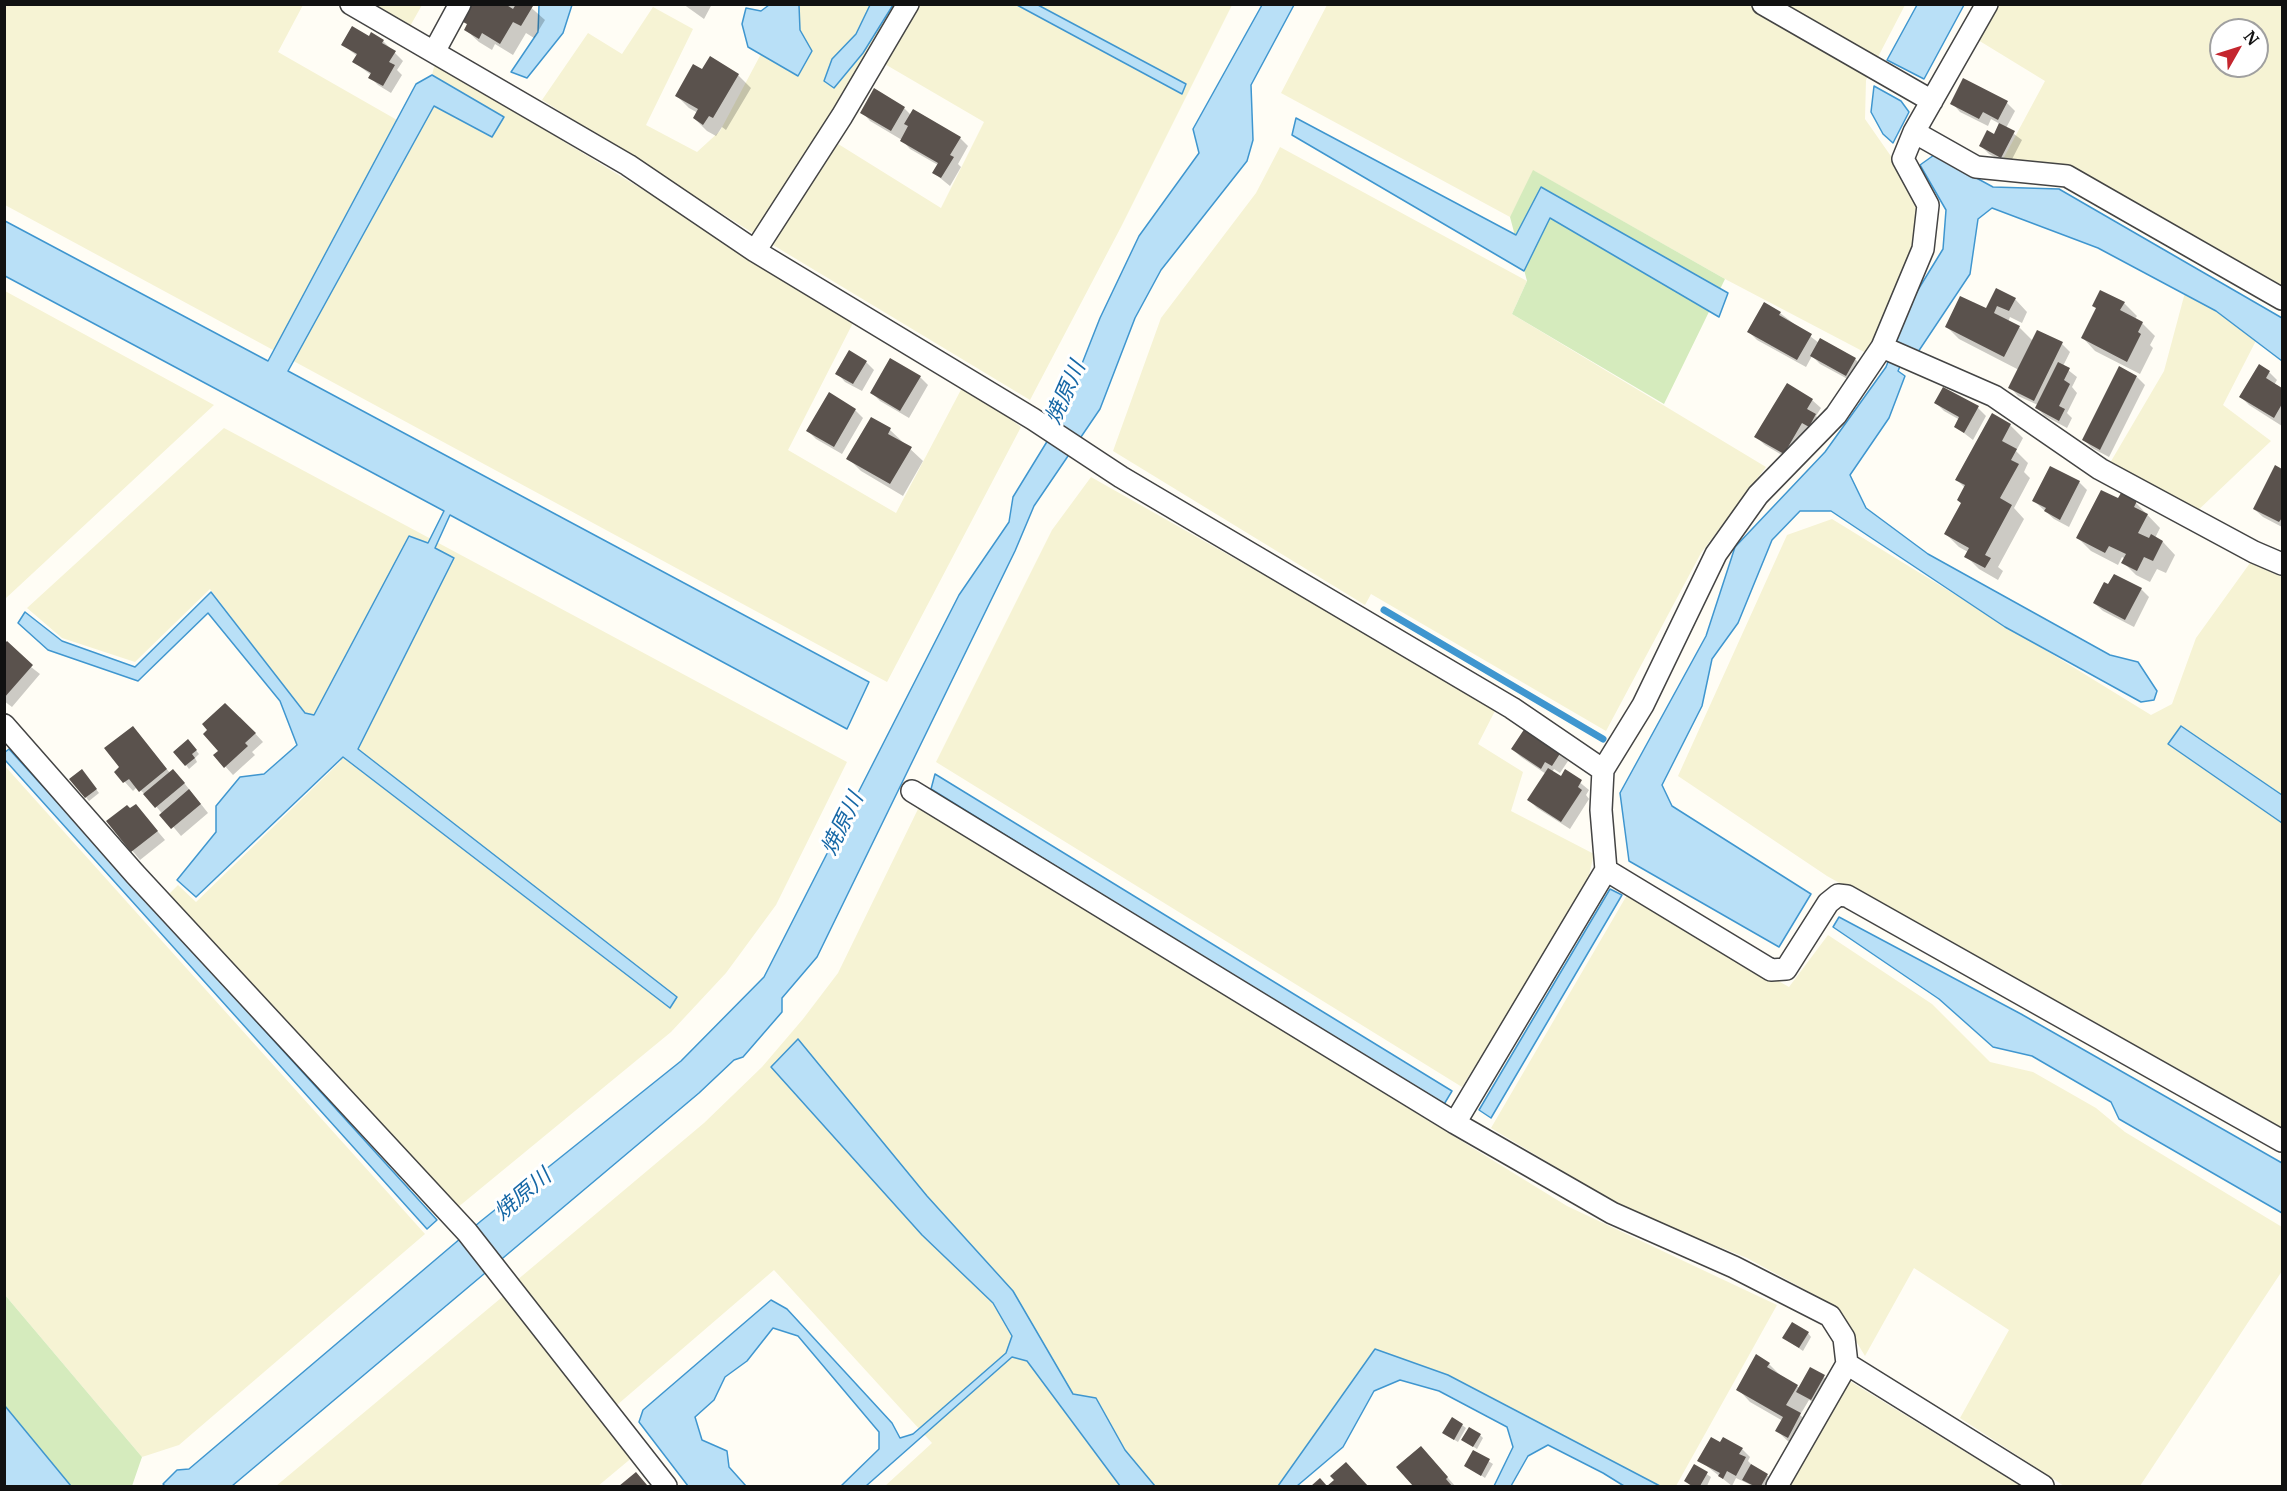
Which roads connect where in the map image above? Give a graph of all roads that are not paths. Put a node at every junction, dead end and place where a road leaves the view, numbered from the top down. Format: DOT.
graph roads {
  1 [pos="351,4"];
  2 [pos="460,4"];
  3 [pos="908,4"];
  4 [pos="1764,4"];
  5 [pos="1987,4"];
  6 [pos="434,52"];
  7 [pos="1932,101"];
  8 [pos="1914,132"];
  9 [pos="755,251"];
  10 [pos="2283,299"];
  11 [pos="1886,349"];
  12 [pos="2283,564"];
  13 [pos="4,725"];
  14 [pos="1603,770"];
  15 [pos="912,791"];
  16 [pos="1606,870"];
  17 [pos="1455,1123"];
  18 [pos="2283,1141"];
  19 [pos="1847,1364"];
  20 [pos="666,1486"];
  21 [pos="1777,1486"];
  22 [pos="2043,1486"];
  1 -- 6 [label="street"];
  2 -- 6 [label="street"];
  3 -- 9 [label="street"];
  4 -- 7 [label="street"];
  5 -- 7 [label="street"];
  6 -- 9 [label="street"];
  7 -- 8 [label="street"];
  8 -- 10 [label="street"];
  8 -- 11 [label="street"];
  9 -- 14 [label="street"];
  11 -- 12 [label="street"];
  11 -- 14 [label="street"];
  13 -- 20 [label="street"];
  14 -- 16 [label="street"];
  15 -- 17 [label="street"];
  16 -- 17 [label="street"];
  16 -- 18 [label="street"];
  17 -- 19 [label="street"];
  19 -- 21 [label="street"];
  19 -- 22 [label="street"];
}
